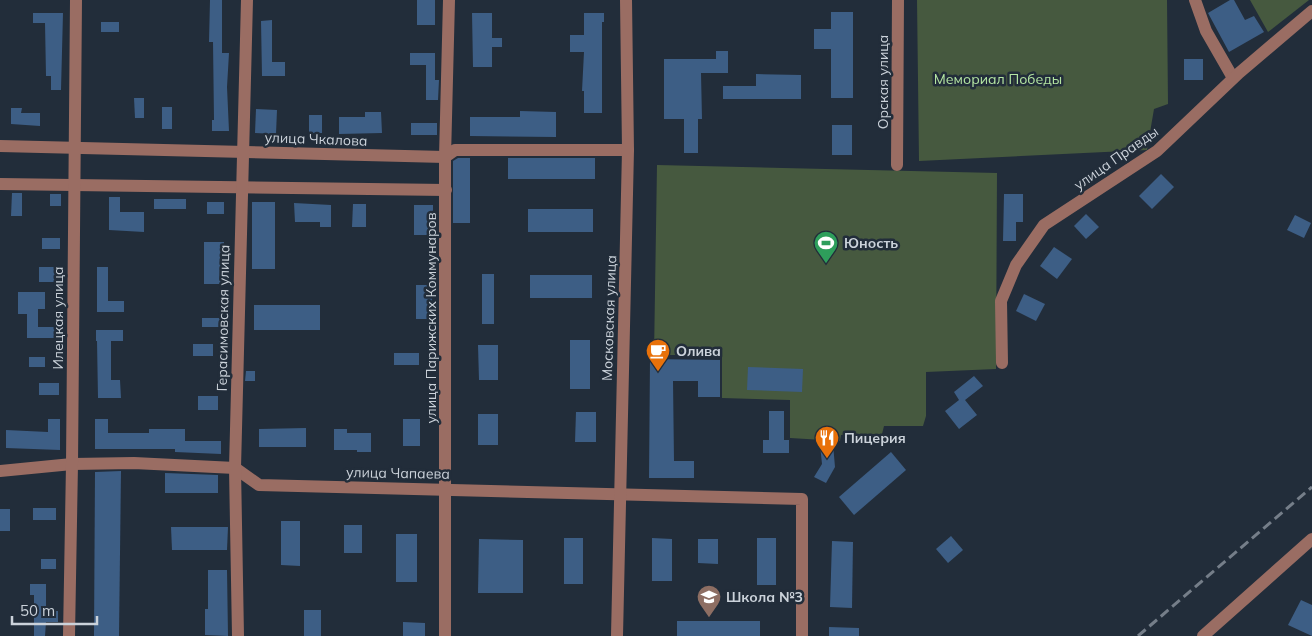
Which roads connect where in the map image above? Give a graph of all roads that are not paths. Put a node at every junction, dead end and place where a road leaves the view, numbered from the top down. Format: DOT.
graph roads {
  1 [pos="76,0"];
  2 [pos="247,0"];
  3 [pos="449,0"];
  4 [pos="626,0"];
  5 [pos="898,0"];
  6 [pos="1195,0"];
  7 [pos="1312,11"];
  8 [pos="1234,78"];
  9 [pos="0,146"];
  10 [pos="74,148"];
  11 [pos="628,150"];
  12 [pos="243,152"];
  13 [pos="445,157"];
  14 [pos="897,165"];
  15 [pos="0,184"];
  16 [pos="74,185"];
  17 [pos="242,188"];
  18 [pos="446,190"];
  19 [pos="1002,362"];
  20 [pos="72,464"];
  21 [pos="235,468"];
  22 [pos="0,471"];
  23 [pos="445,489"];
  24 [pos="619,494"];
  25 [pos="1312,539"];
  26 [pos="69,636"];
  27 [pos="238,636"];
  28 [pos="445,636"];
  29 [pos="617,636"];
  30 [pos="802,636"];
  31 [pos="1203,636"];
  1 -- 10 [label="street, Илецкая улица"];
  2 -- 12 [label="street, Герасимовская улица"];
  3 -- 13 [label="street, улица Парижских Коммунаров"];
  4 -- 11 [label="street, Московская улица"];
  5 -- 14 [label="street, Орская улица"];
  6 -- 8 [label="street"];
  7 -- 8 [label="street, улица Правды"];
  8 -- 19 [label="street, улица Правды"];
  9 -- 10 [label="street, улица Чкалова"];
  10 -- 12 [label="street, улица Чкалова"];
  10 -- 16 [label="street, Илецкая улица"];
  11 -- 13 [label="street, улица Чкалова"];
  11 -- 24 [label="street, Московская улица"];
  12 -- 13 [label="street, улица Чкалова"];
  12 -- 17 [label="street, Герасимовская улица"];
  13 -- 18 [label="street, улица Парижских Коммунаров"];
  15 -- 16 [label="street"];
  16 -- 17 [label="street"];
  16 -- 20 [label="street, Илецкая улица"];
  17 -- 18 [label="street"];
  17 -- 21 [label="street, Герасимовская улица"];
  18 -- 23 [label="street, улица Парижских Коммунаров"];
  20 -- 21 [label="street"];
  20 -- 22 [label="street"];
  20 -- 26 [label="street, Илецкая улица"];
  21 -- 23 [label="street, улица Чапаева"];
  21 -- 27 [label="street, Герасимовская улица"];
  23 -- 24 [label="street, улица Чапаева"];
  23 -- 28 [label="street, улица Парижских Коммунаров"];
  24 -- 29 [label="street, Московская улица"];
  24 -- 30 [label="street, улица Чапаева"];
  25 -- 31 [label="street"];
}
